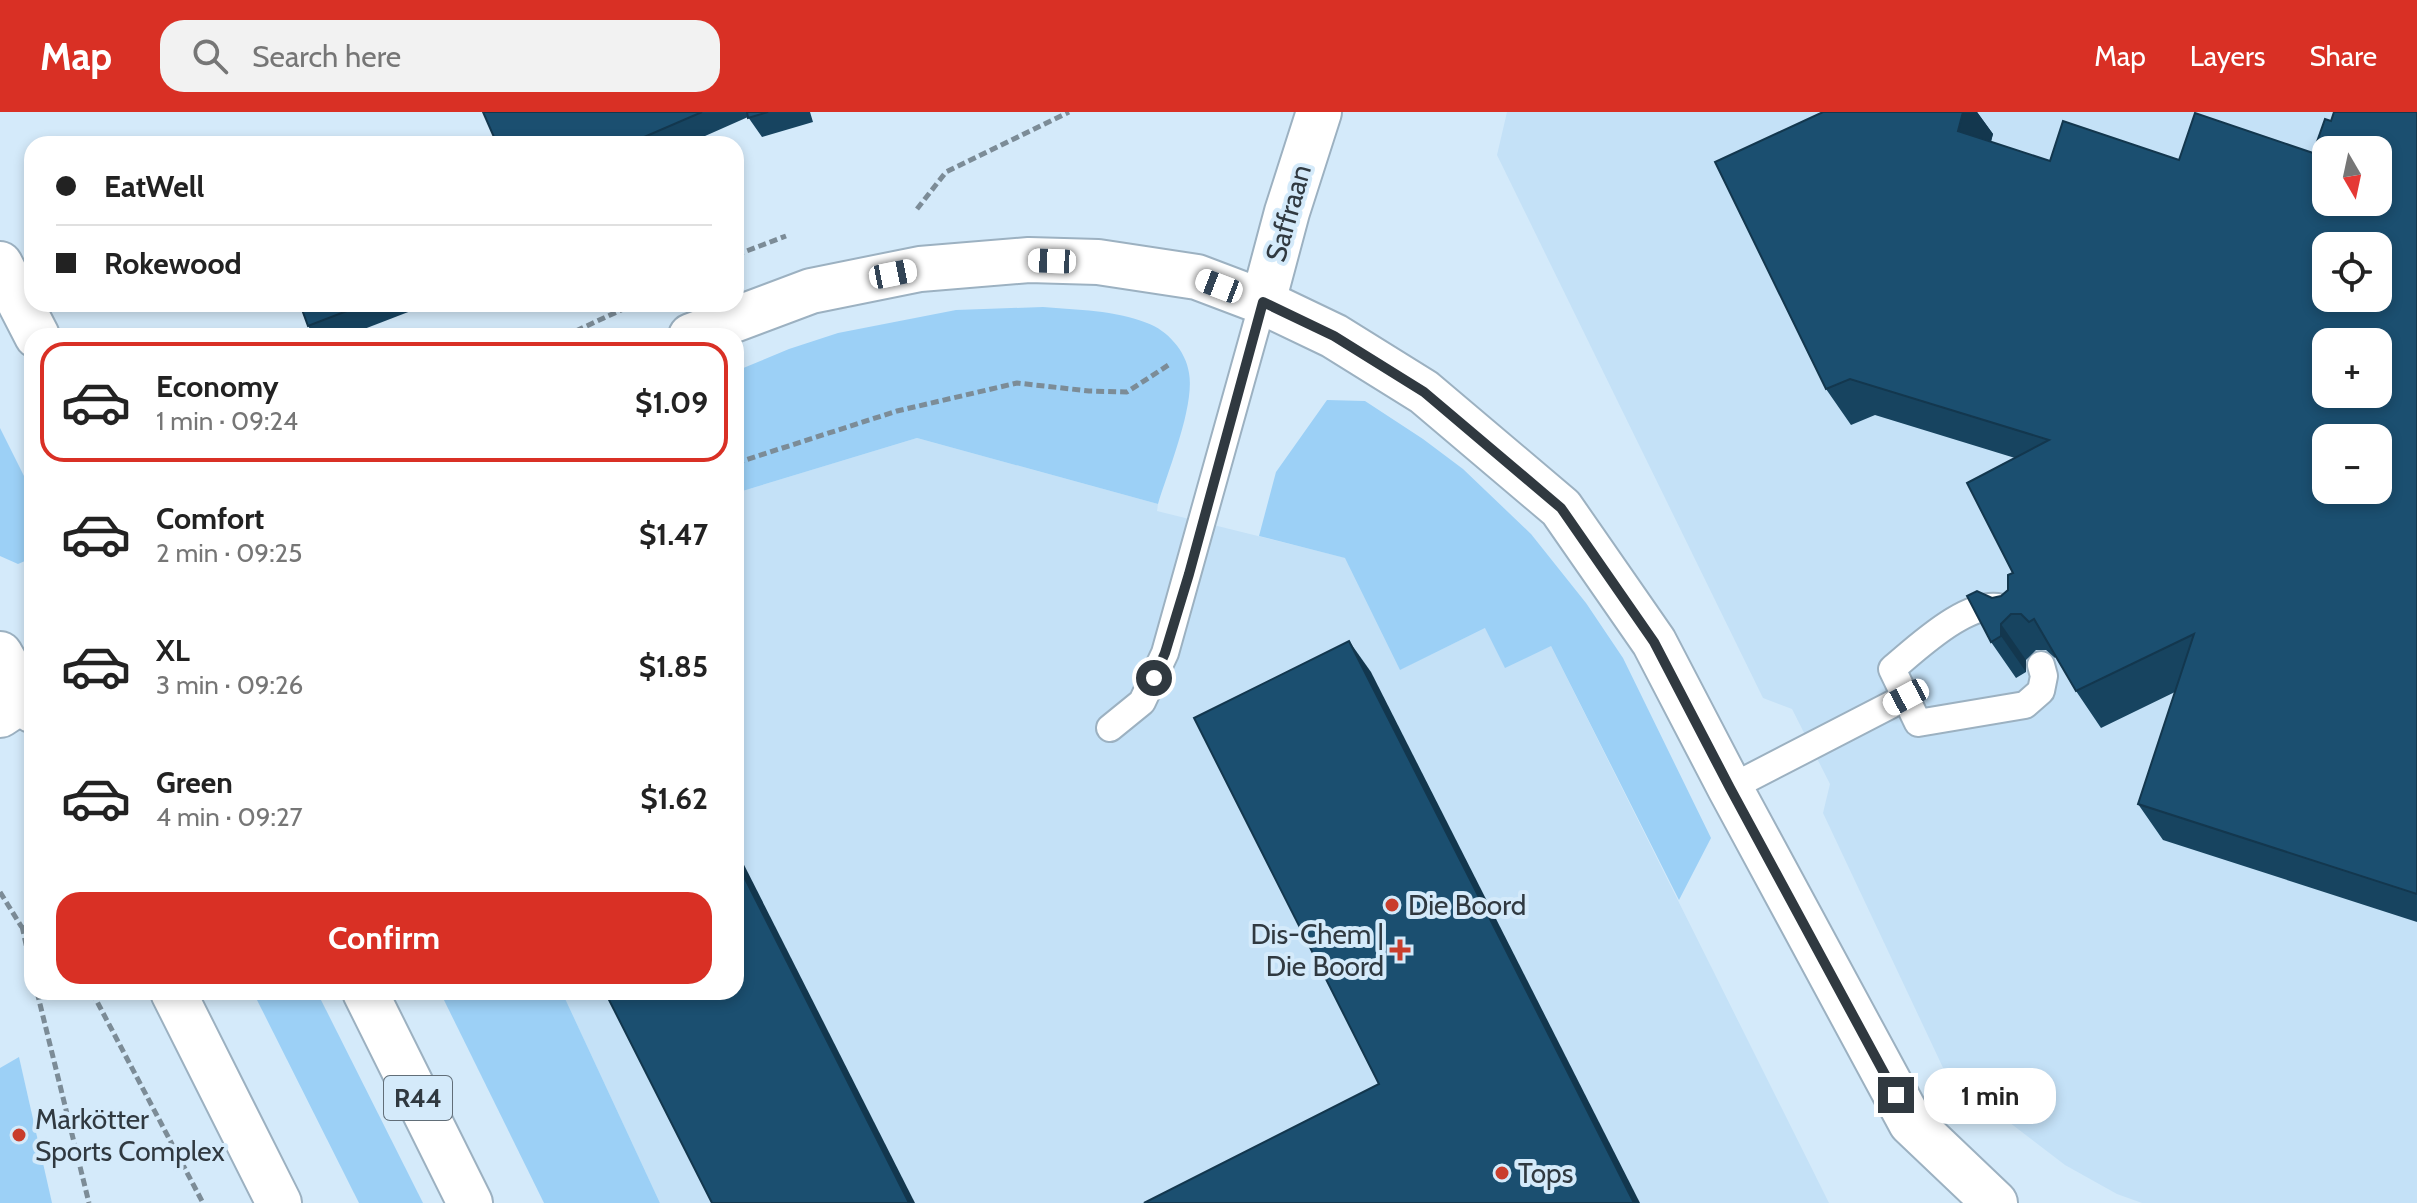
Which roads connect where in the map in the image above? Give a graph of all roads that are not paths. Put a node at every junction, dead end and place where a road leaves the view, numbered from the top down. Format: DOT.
graph roads {
  1 [pos="1319,112"];
  2 [pos="0,264"];
  3 [pos="1263,302"];
  4 [pos="24,311"];
  5 [pos="712,328"];
  6 [pos="2019,618"];
  7 [pos="0,654"];
  8 [pos="2041,665"];
  9 [pos="1906,697"];
  10 [pos="23,704"];
  11 [pos="1110,728"];
  12 [pos="1730,788"];
  13 [pos="177,1000"];
  14 [pos="369,1000"];
  15 [pos="279,1203"];
  16 [pos="470,1203"];
  17 [pos="1995,1203"];
  1 -- 3 [label="street, Saffraan"];
  2 -- 4 [label="street"];
  3 -- 5 [label="street, Saffraan"];
  3 -- 11 [label="lane"];
  3 -- 12 [label="street"];
  6 -- 9 [label="lane"];
  7 -- 10 [label="street"];
  8 -- 9 [label="lane"];
  9 -- 12 [label="lane"];
  12 -- 17 [label="street"];
  13 -- 15 [label="street"];
  14 -- 16 [label="street, R44"];
}
